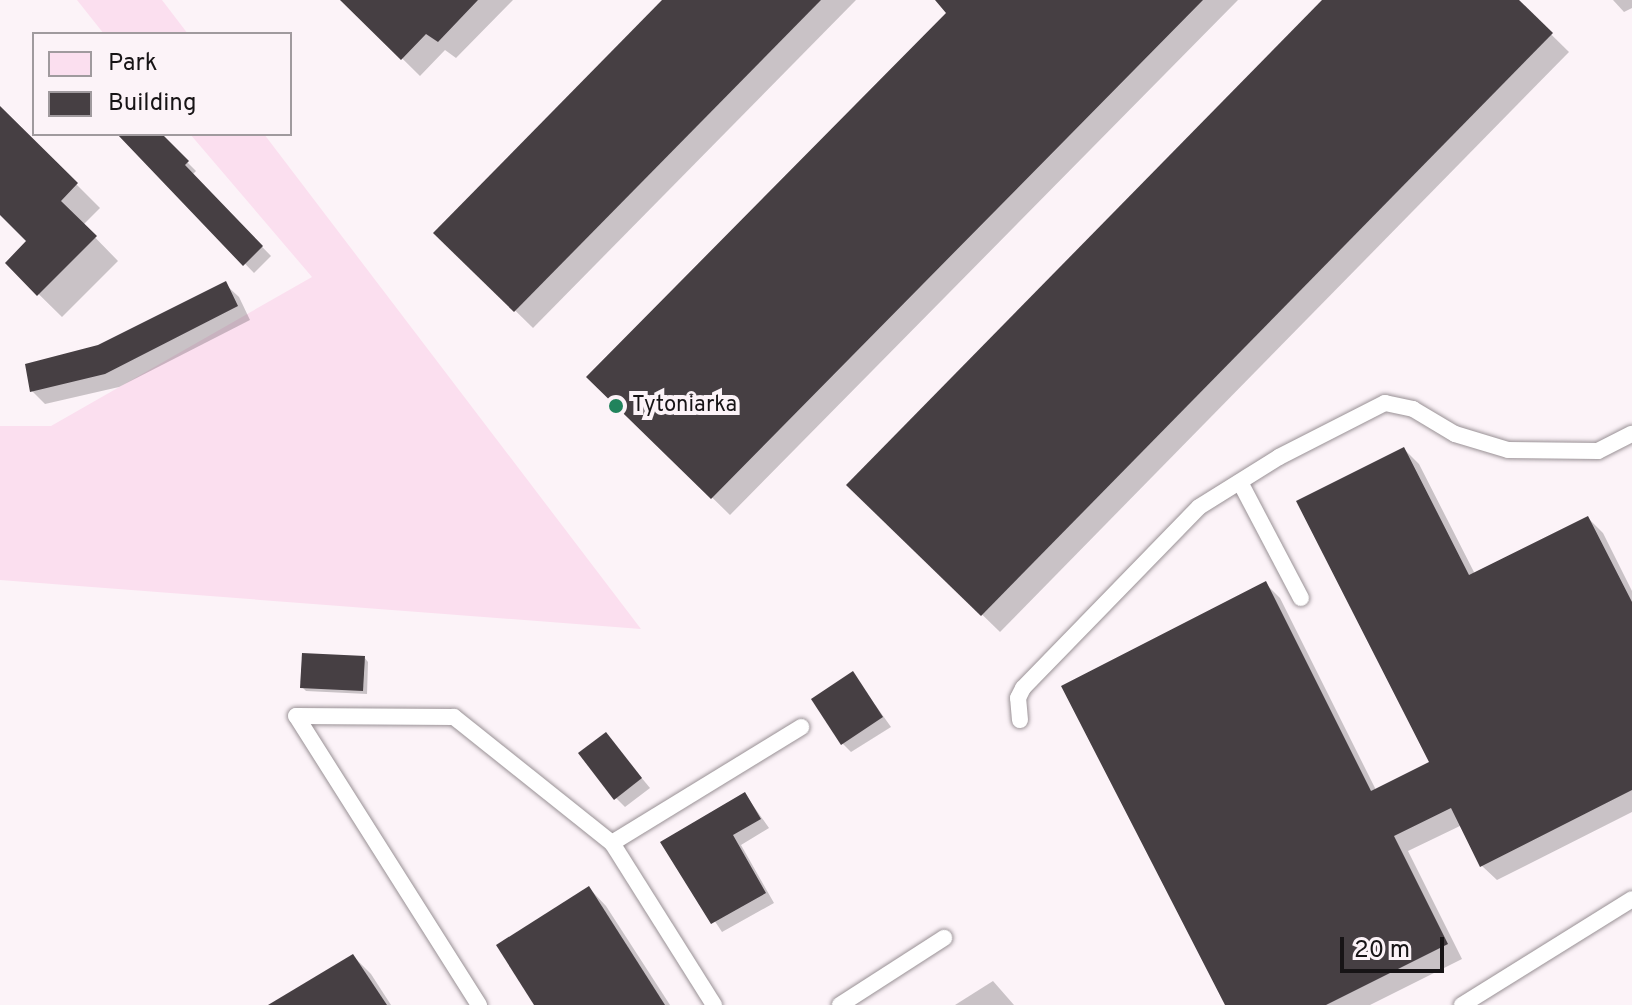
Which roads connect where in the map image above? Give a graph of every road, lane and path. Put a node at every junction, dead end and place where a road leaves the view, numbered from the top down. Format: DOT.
graph roads {
  1 [pos="1632,434"];
  2 [pos="1240,482"];
  3 [pos="1301,598"];
  4 [pos="1020,720"];
  5 [pos="801,727"];
  6 [pos="612,843"];
  7 [pos="1632,899"];
  8 [pos="944,938"];
  9 [pos="479,1005"];
  10 [pos="714,1005"];
  11 [pos="840,1005"];
  12 [pos="1462,1005"];
  1 -- 2 [label="lane"];
  2 -- 3 [label="lane"];
  2 -- 4 [label="lane"];
  5 -- 6 [label="lane"];
  6 -- 9 [label="lane"];
  6 -- 10 [label="lane"];
  7 -- 12 [label="lane"];
  8 -- 11 [label="lane"];
}
